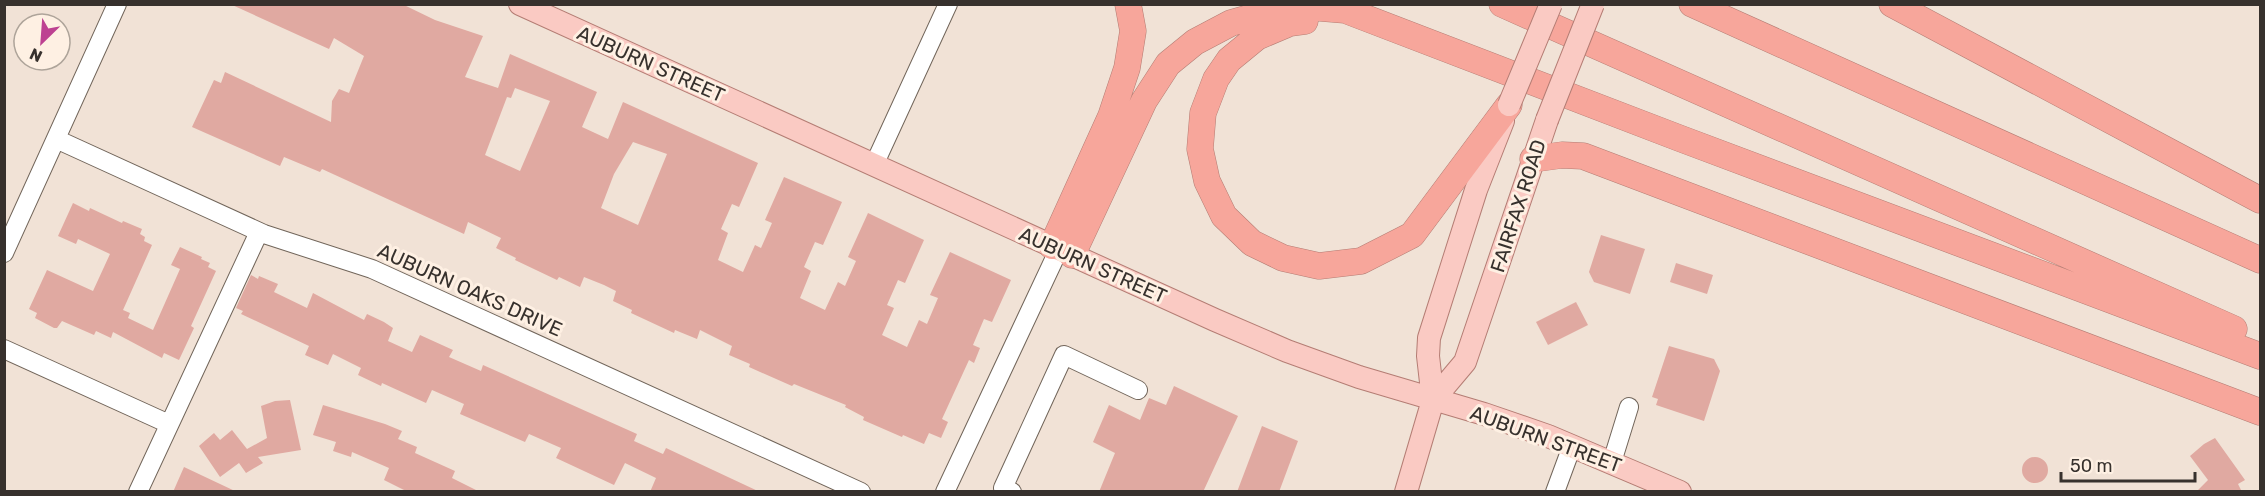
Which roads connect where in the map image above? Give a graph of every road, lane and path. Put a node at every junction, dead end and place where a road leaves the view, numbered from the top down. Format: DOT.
graph roads {
  1 [pos="117,4"];
  2 [pos="520,4"];
  3 [pos="948,4"];
  4 [pos="1128,4"];
  5 [pos="1502,4"];
  6 [pos="1551,4"];
  7 [pos="1593,4"];
  8 [pos="1692,4"];
  9 [pos="1892,4"];
  10 [pos="1390,26"];
  11 [pos="1509,105"];
  12 [pos="56,140"];
  13 [pos="1533,159"];
  14 [pos="874,165"];
  15 [pos="2260,200"];
  16 [pos="259,232"];
  17 [pos="1061,250"];
  18 [pos="4,252"];
  19 [pos="2260,260"];
  20 [pos="2260,341"];
  21 [pos="4,349"];
  22 [pos="2260,356"];
  23 [pos="1138,390"];
  24 [pos="1433,400"];
  25 [pos="1629,407"];
  26 [pos="2260,412"];
  27 [pos="169,424"];
  28 [pos="1572,446"];
  29 [pos="1612,462"];
  30 [pos="1005,490"];
  31 [pos="1678,491"];
  32 [pos="138,492"];
  33 [pos="861,492"];
  34 [pos="945,492"];
  35 [pos="1406,492"];
  36 [pos="1555,492"];
  1 -- 12 [label="street"];
  2 -- 14 [label="main road, AUBURN STREET"];
  3 -- 14 [label="street"];
  4 -- 17 [label="highway"];
  5 -- 20 [label="highway"];
  6 -- 11 [label="main road, FAIRFAX ROAD, bridge"];
  7 -- 13 [label="main road, FAIRFAX ROAD, bridge"];
  8 -- 19 [label="highway"];
  9 -- 15 [label="highway"];
  10 -- 11 [label="highway"];
  10 -- 17 [label="highway"];
  10 -- 22 [label="highway"];
  11 -- 24 [label="main road, FAIRFAX ROAD"];
  12 -- 16 [label="street, AUBURN OAKS DRIVE"];
  12 -- 18 [label="street"];
  13 -- 24 [label="main road, FAIRFAX ROAD"];
  13 -- 26 [label="highway"];
  14 -- 17 [label="main road, AUBURN STREET"];
  16 -- 27 [label="street"];
  16 -- 33 [label="street, AUBURN OAKS DRIVE"];
  17 -- 24 [label="main road, AUBURN STREET"];
  17 -- 34 [label="street"];
  21 -- 27 [label="street"];
  23 -- 30 [label="street"];
  24 -- 28 [label="main road, AUBURN STREET"];
  24 -- 35 [label="main road, FAIRFAX ROAD"];
  25 -- 29 [label="street"];
  27 -- 32 [label="street"];
  28 -- 29 [label="main road, AUBURN STREET"];
  28 -- 36 [label="street"];
  29 -- 31 [label="main road, AUBURN STREET"];
}
